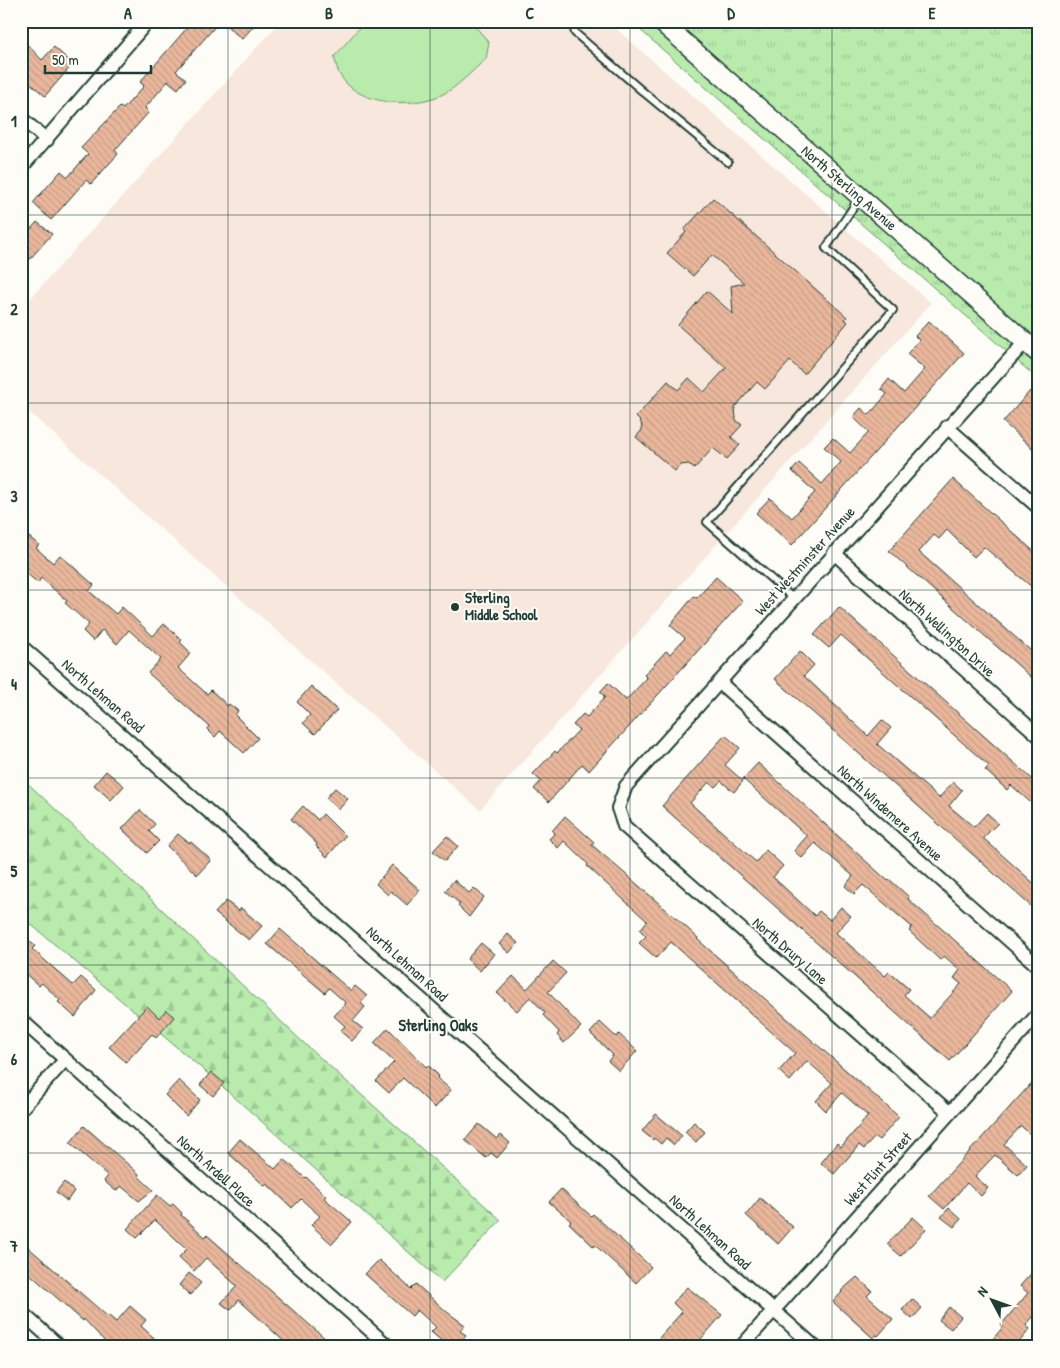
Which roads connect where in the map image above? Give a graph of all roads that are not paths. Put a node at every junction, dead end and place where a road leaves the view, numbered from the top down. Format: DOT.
graph roads {
  1 [pos="148,21"];
  2 [pos="572,21"];
  3 [pos="660,21"];
  4 [pos="21,118"];
  5 [pos="46,140"];
  6 [pos="728,162"];
  7 [pos="21,168"];
  8 [pos="860,197"];
  9 [pos="1025,342"];
  10 [pos="1039,354"];
  11 [pos="947,427"];
  12 [pos="1039,508"];
  13 [pos="834,553"];
  14 [pos="794,599"];
  15 [pos="21,646"];
  16 [pos="720,682"];
  17 [pos="1039,736"];
  18 [pos="618,808"];
  19 [pos="1039,967"];
  20 [pos="1039,1013"];
  21 [pos="21,1020"];
  22 [pos="66,1060"];
  23 [pos="21,1109"];
  24 [pos="950,1114"];
  25 [pos="774,1310"];
  26 [pos="21,1312"];
  27 [pos="60,1347"];
  28 [pos="389,1347"];
  29 [pos="741,1347"];
  30 [pos="815,1347"];
  1 -- 5 [label="street"];
  2 -- 6 [label="lane"];
  3 -- 8 [label="main road, North Sterling Avenue"];
  4 -- 5 [label="street"];
  5 -- 7 [label="street"];
  8 -- 9 [label="main road, North Sterling Avenue"];
  8 -- 14 [label="lane"];
  9 -- 10 [label="main road, North Sterling Avenue"];
  9 -- 11 [label="street, West Westminster Avenue"];
  11 -- 12 [label="street"];
  11 -- 13 [label="street, West Westminster Avenue"];
  13 -- 14 [label="street, West Westminster Avenue"];
  13 -- 17 [label="street, North Wellington Drive"];
  14 -- 16 [label="street, West Westminster Avenue"];
  15 -- 25 [label="street, North Lehman Road"];
  16 -- 18 [label="street, West Westminster Avenue"];
  16 -- 19 [label="street, North Windemere Avenue"];
  18 -- 24 [label="street, North Drury Lane"];
  20 -- 24 [label="street, West Flint Street"];
  21 -- 22 [label="street, North Ardell Place"];
  22 -- 23 [label="street"];
  22 -- 28 [label="street, North Ardell Place"];
  24 -- 25 [label="street, West Flint Street"];
  25 -- 29 [label="street, West Flint Street"];
  25 -- 30 [label="street, North Lehman Road"];
  26 -- 27 [label="street"];
}
